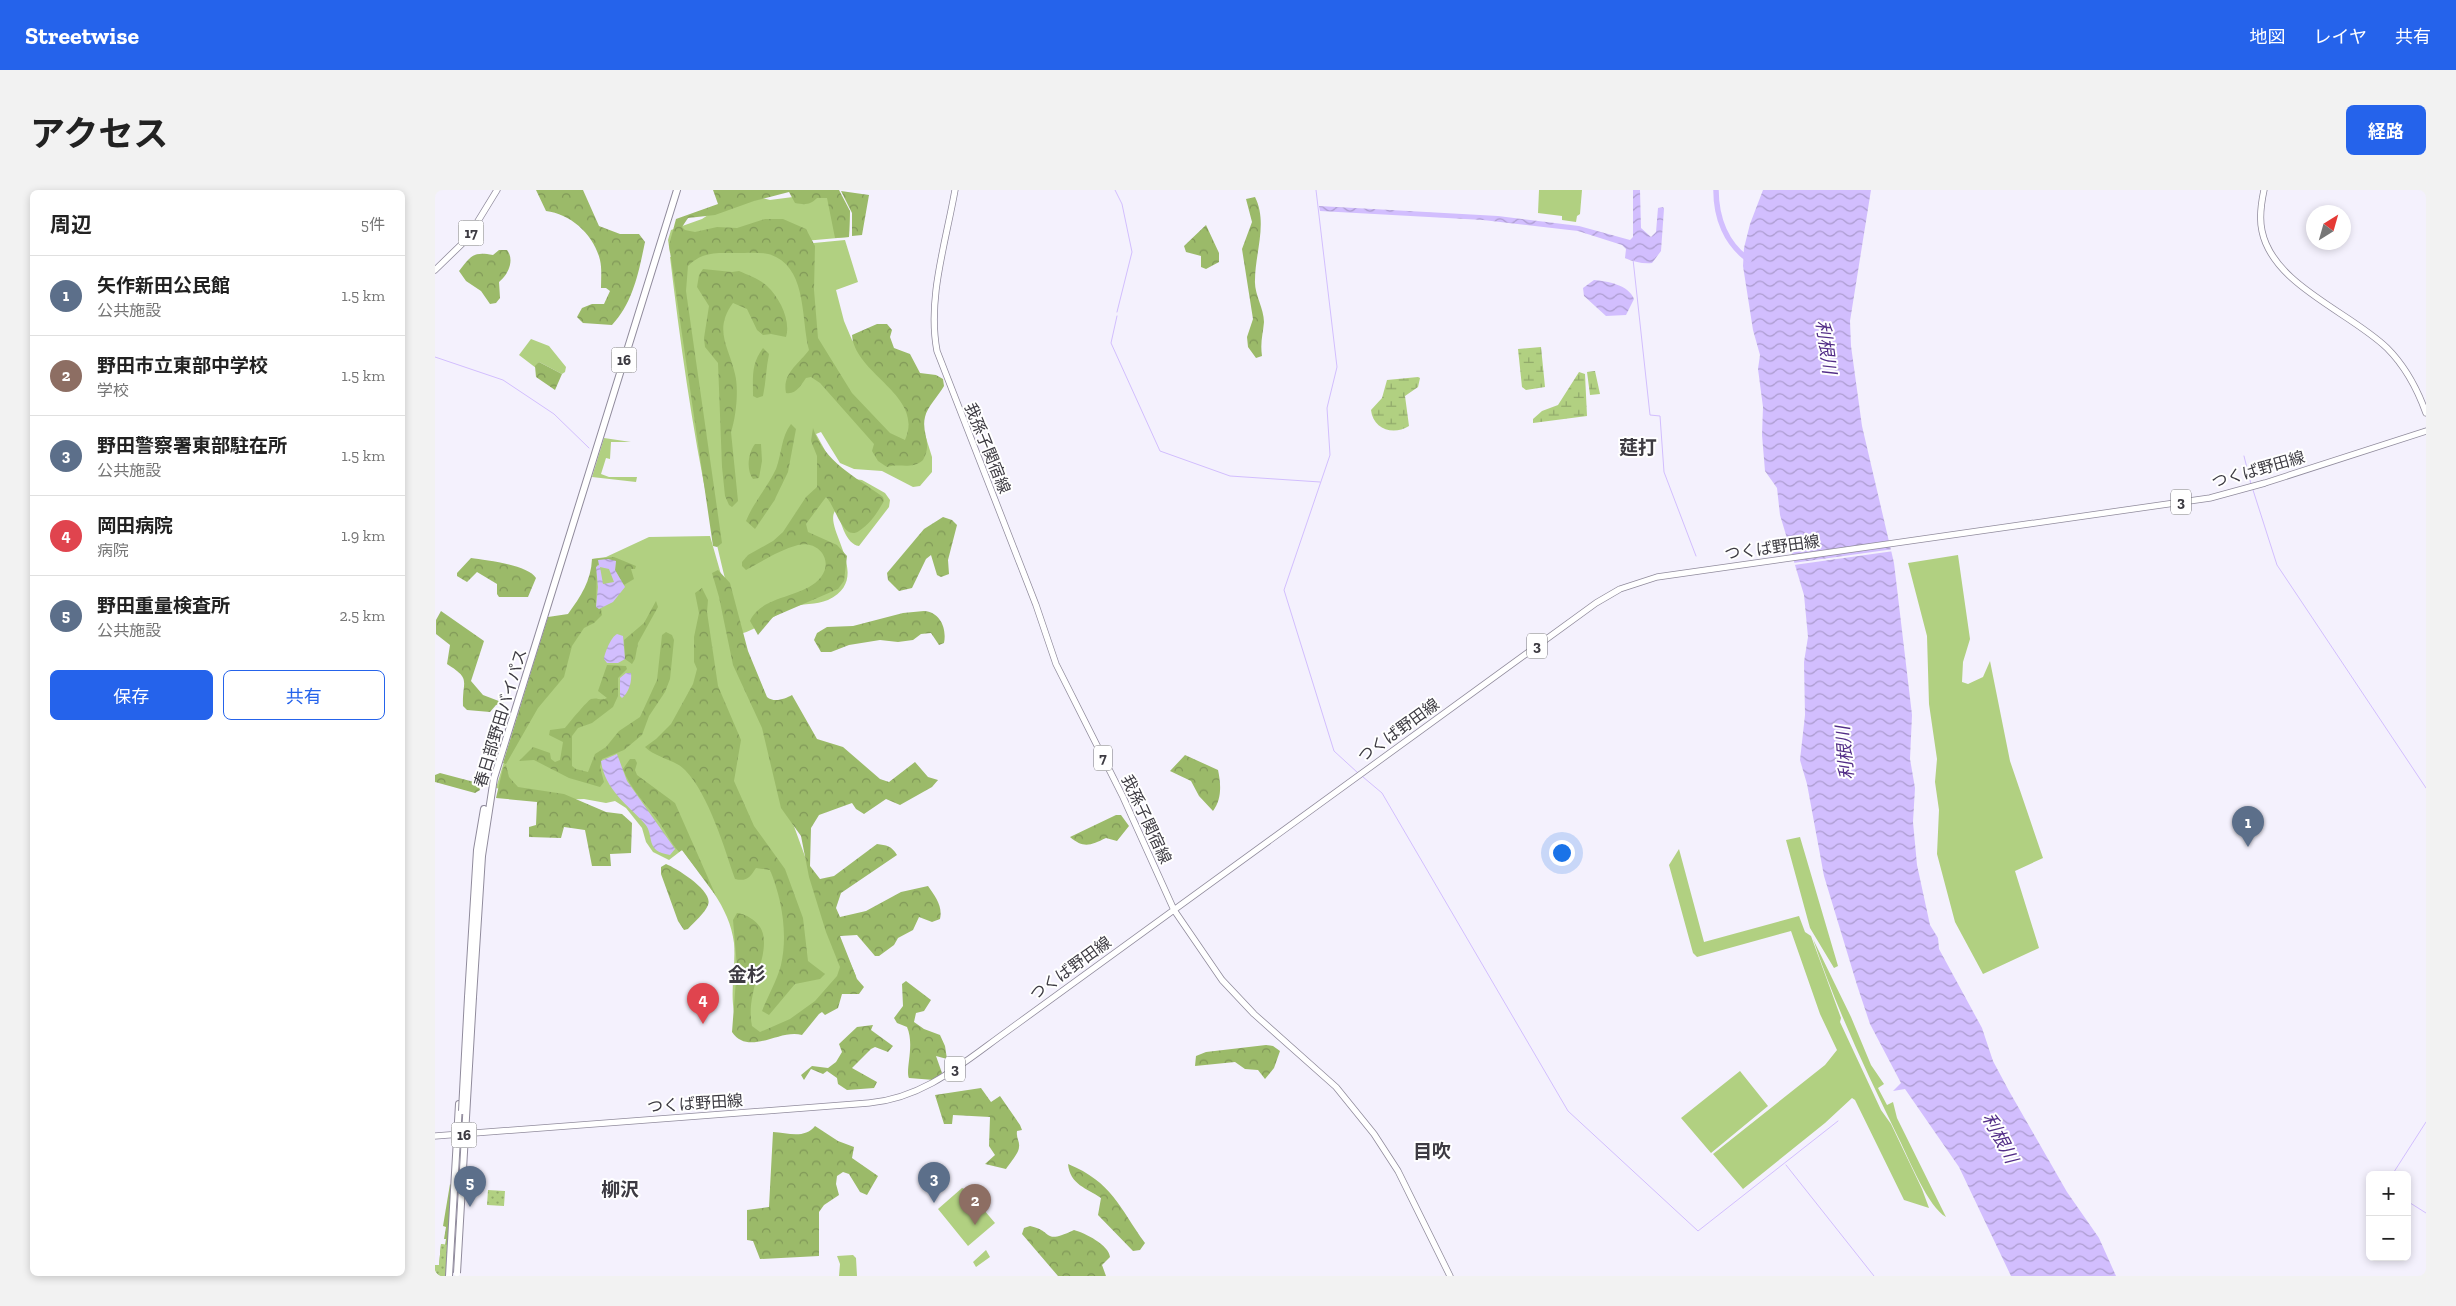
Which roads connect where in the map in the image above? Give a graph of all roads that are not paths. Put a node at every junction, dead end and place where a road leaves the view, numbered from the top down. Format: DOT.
graph roads {
  1 [pos="497,190"];
  2 [pos="672,190"];
  3 [pos="677,190"];
  4 [pos="955,190"];
  5 [pos="2264,190"];
  6 [pos="435,270"];
  7 [pos="2426,413"];
  8 [pos="2426,431"];
  9 [pos="1174,910"];
  10 [pos="469,963"];
  11 [pos="474,975"];
  12 [pos="470,997"];
  13 [pos="468,1133"];
  14 [pos="457,1134"];
  15 [pos="435,1136"];
  16 [pos="454,1275"];
  17 [pos="1450,1276"];
  1 -- 6 [label="main road, 17"];
  2 -- 10 [label="highway, 春日部野田バイパス / 16"];
  3 -- 11 [label="highway, 春日部野田バイパス / 16"];
  4 -- 9 [label="main road, 我孫子関宿線 / 7"];
  5 -- 7 [label="main road"];
  8 -- 9 [label="main road, つくば野田線 / 3"];
  9 -- 13 [label="main road, つくば野田線 / 3"];
  9 -- 17 [label="main road, 我孫子関宿線 / 7"];
  10 -- 12 [label="highway, 春日部野田バイパス / 16"];
  10 -- 14 [label="highway, 16"];
  11 -- 12 [label="highway, 春日部野田バイパス / 16"];
  11 -- 13 [label="highway, 16"];
  12 -- 16 [label="highway, 春日部野田バイパス / 16, bridge"];
  13 -- 14 [label="main road, つくば野田線 / 3"];
  13 -- 16 [label="highway, 16"];
  14 -- 15 [label="main road, つくば野田線 / 3"];
  14 -- 16 [label="highway, 16"];
}
